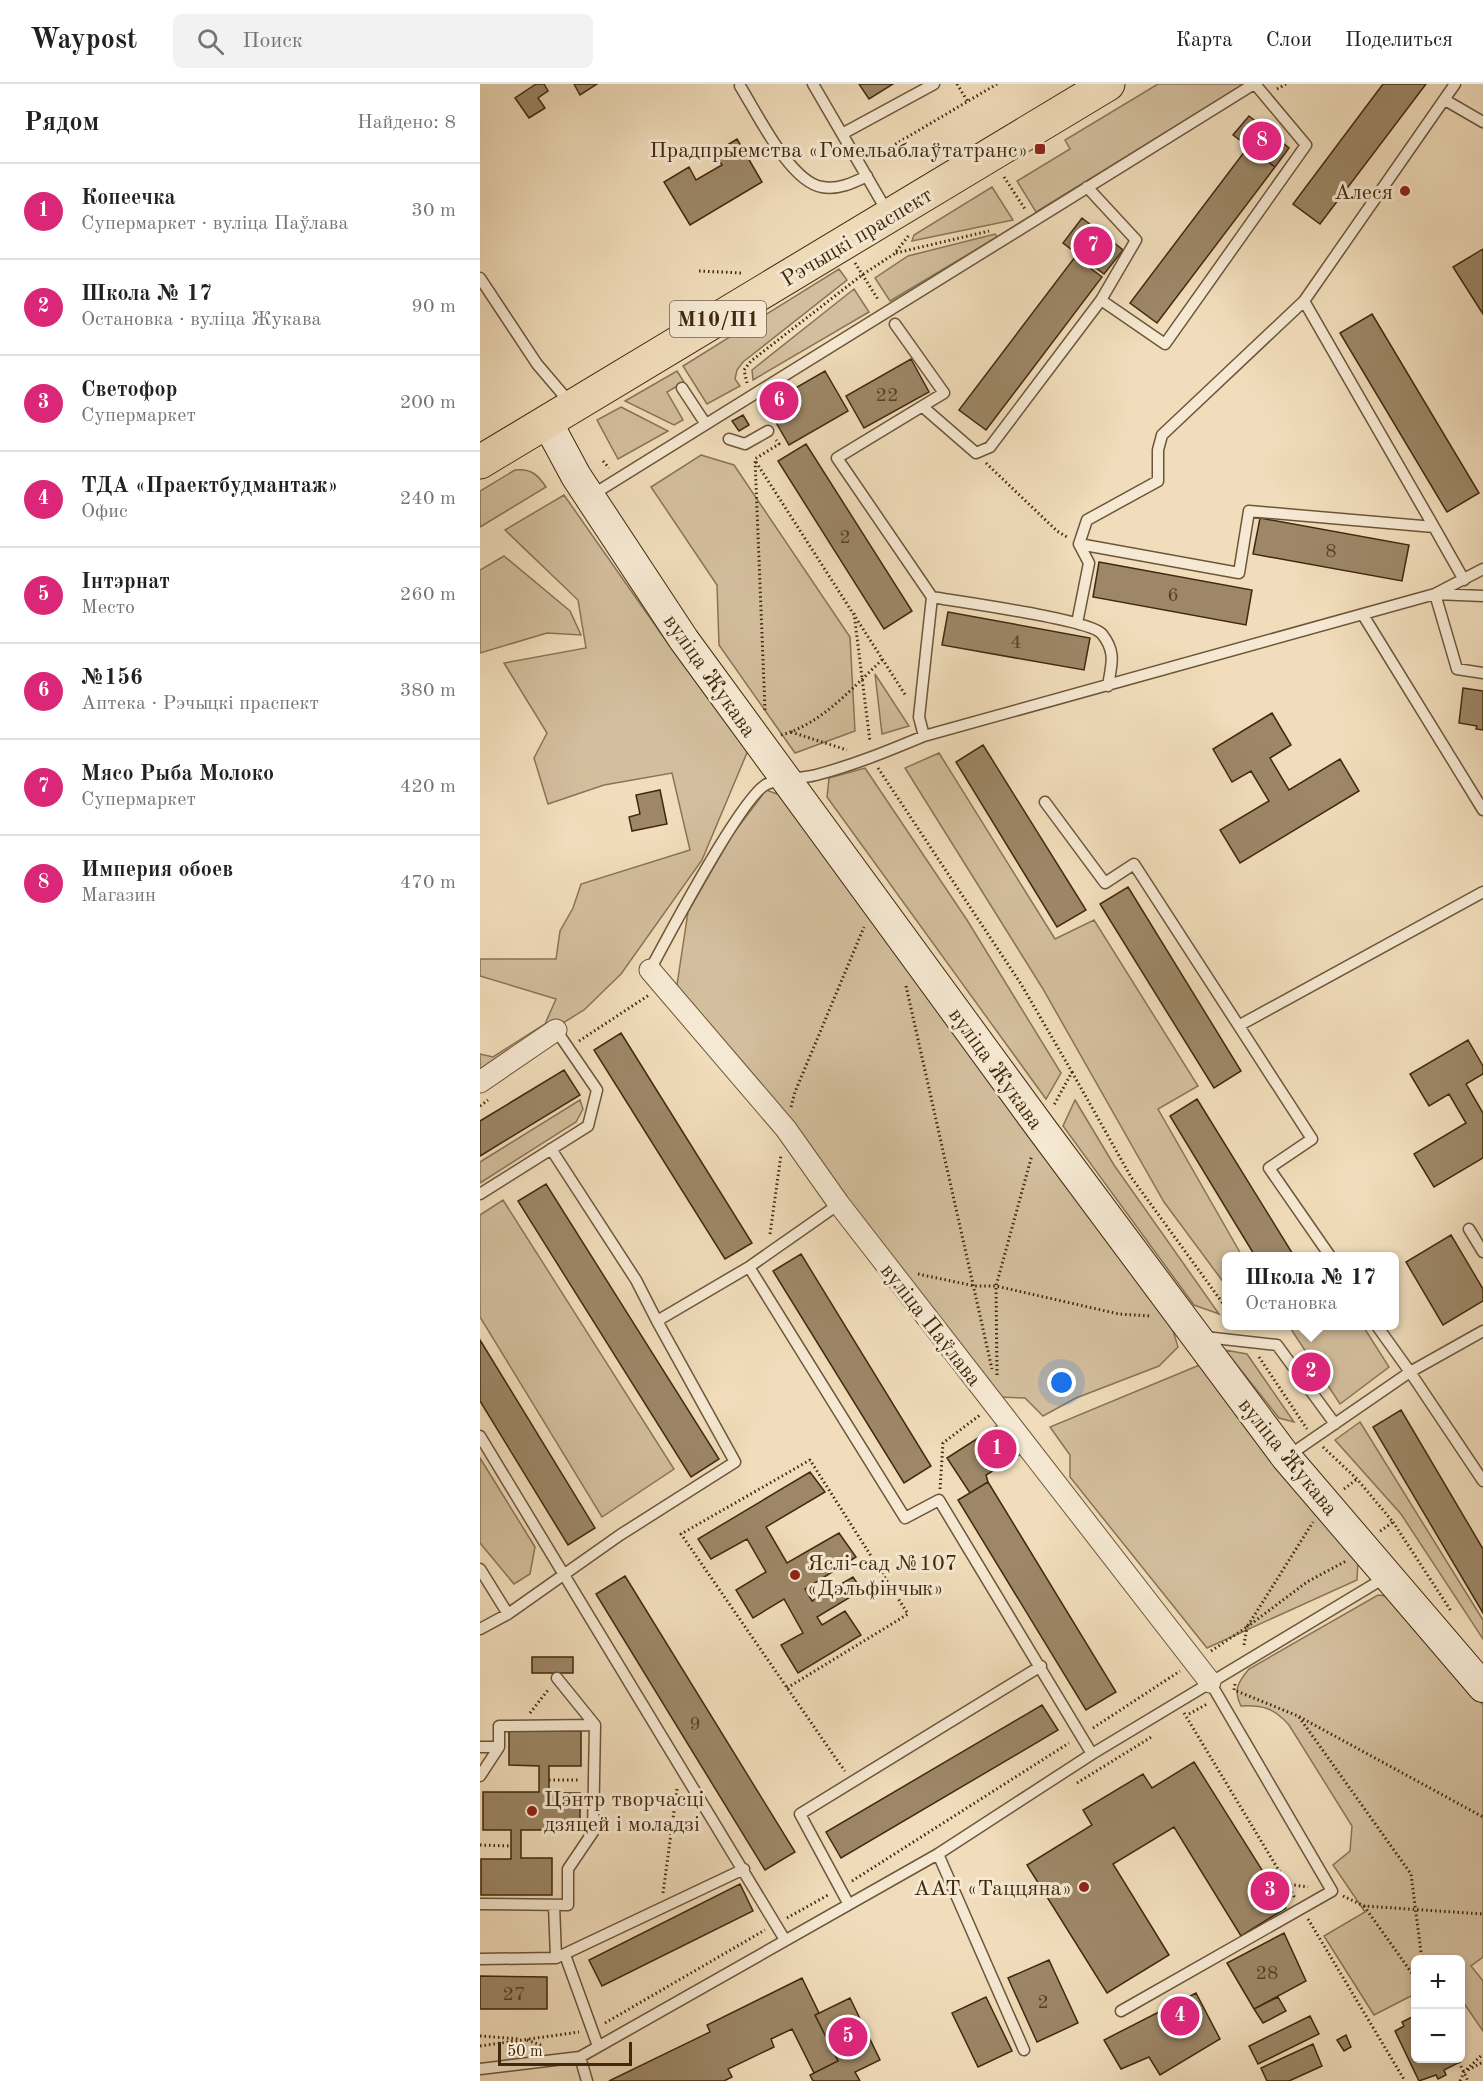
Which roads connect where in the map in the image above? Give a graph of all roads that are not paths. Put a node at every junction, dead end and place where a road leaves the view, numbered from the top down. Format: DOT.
graph roads {
  1 [pos="813,84"];
  2 [pos="934,84"];
  3 [pos="1108,84"];
  4 [pos="1254,84"];
  5 [pos="1455,84"];
  6 [pos="740,87"];
  7 [pos="1445,100"];
  8 [pos="1483,122"];
  9 [pos="842,134"];
  10 [pos="867,176"];
  11 [pos="1087,187"];
  12 [pos="901,224"];
  13 [pos="480,278"];
  14 [pos="1101,300"];
  15 [pos="1304,301"];
  16 [pos="895,324"];
  17 [pos="682,388"];
  18 [pos="922,407"];
  19 [pos="559,414"];
  20 [pos="705,423"];
  21 [pos="771,433"];
  22 [pos="729,439"];
  23 [pos="480,462"];
  24 [pos="590,496"];
  25 [pos="1434,527"];
  26 [pos="1079,544"];
  27 [pos="1483,569"];
  28 [pos="1464,580"];
  29 [pos="1435,594"];
  30 [pos="1483,596"];
  31 [pos="932,597"];
  32 [pos="1363,615"];
  33 [pos="1077,623"];
  34 [pos="1483,673"];
  35 [pos="1108,686"];
  36 [pos="924,736"];
  37 [pos="788,780"];
  38 [pos="1045,801"];
  39 [pos="1483,810"];
  40 [pos="1483,892"];
  41 [pos="650,970"];
  42 [pos="1240,1025"];
  43 [pos="556,1029"];
  44 [pos="485,1090"];
  45 [pos="552,1149"];
  46 [pos="480,1194"];
  47 [pos="839,1204"];
  48 [pos="1469,1230"];
  49 [pos="1327,1252"];
  50 [pos="1483,1252"];
  51 [pos="749,1267"];
  52 [pos="657,1321"];
  53 [pos="1190,1327"];
  54 [pos="1380,1330"];
  55 [pos="1483,1331"];
  56 [pos="1410,1372"];
  57 [pos="1335,1424"];
  58 [pos="480,1436"];
  59 [pos="1286,1457"];
  60 [pos="1483,1481"];
  61 [pos="480,1569"];
  62 [pos="564,1575"];
  63 [pos="1386,1577"];
  64 [pos="508,1614"];
  65 [pos="480,1629"];
  66 [pos="1041,1666"];
  67 [pos="557,1678"];
  68 [pos="1483,1687"];
  69 [pos="1215,1690"];
  70 [pos="595,1725"];
  71 [pos="480,1747"];
  72 [pos="499,1747"];
  73 [pos="1092,1754"];
  74 [pos="480,1776"];
  75 [pos="938,1854"];
  76 [pos="744,1869"];
  77 [pos="848,1903"];
  78 [pos="480,1904"];
  79 [pos="554,1905"];
  80 [pos="785,1940"];
  81 [pos="560,1957"];
  82 [pos="480,1959"];
  83 [pos="1121,2011"];
  84 [pos="598,2046"];
  85 [pos="1024,2050"];
  86 [pos="575,2057"];
  87 [pos="480,2069"];
  88 [pos="587,2081"];
  1 -- 9 [label="lane"];
  2 -- 9 [label="lane"];
  3 -- 12 [label="main road, Рэчыцкі праспект / М10/П1"];
  4 -- 11 [label="lane"];
  4 -- 14 [label="lane"];
  5 -- 7 [label="lane"];
  6 -- 10 [label="lane"];
  7 -- 8 [label="lane"];
  7 -- 15 [label="lane"];
  9 -- 10 [label="lane"];
  10 -- 12 [label="lane"];
  11 -- 14 [label="lane"];
  11 -- 20 [label="lane"];
  12 -- 19 [label="main road, Рэчыцкі праспект / М10/П1"];
  13 -- 19 [label="lane"];
  14 -- 18 [label="lane"];
  15 -- 25 [label="lane"];
  15 -- 26 [label="lane"];
  16 -- 18 [label="lane"];
  17 -- 20 [label="lane"];
  18 -- 31 [label="lane"];
  19 -- 23 [label="main road, Рэчыцкі праспект / М10/П1"];
  19 -- 24 [label="street, вуліца Жукава"];
  20 -- 24 [label="lane"];
  21 -- 22 [label="lane"];
  24 -- 37 [label="street, вуліца Жукава"];
  25 -- 26 [label="lane"];
  25 -- 28 [label="lane"];
  26 -- 33 [label="lane"];
  27 -- 28 [label="lane"];
  28 -- 29 [label="lane"];
  29 -- 30 [label="lane"];
  29 -- 32 [label="lane"];
  29 -- 34 [label="lane"];
  31 -- 33 [label="lane"];
  31 -- 36 [label="lane"];
  32 -- 35 [label="lane"];
  32 -- 39 [label="lane"];
  33 -- 35 [label="lane"];
  35 -- 36 [label="lane"];
  36 -- 37 [label="lane"];
  37 -- 41 [label="lane"];
  37 -- 53 [label="street, вуліца Жукава"];
  38 -- 42 [label="lane"];
  40 -- 42 [label="lane"];
  41 -- 47 [label="street, вуліца Паўлава"];
  42 -- 49 [label="lane"];
  43 -- 44 [label="street"];
  43 -- 45 [label="lane"];
  45 -- 46 [label="lane"];
  45 -- 52 [label="lane"];
  47 -- 51 [label="lane"];
  47 -- 69 [label="street, вуліца Паўлава"];
  48 -- 50 [label="lane"];
  51 -- 52 [label="lane"];
  51 -- 66 [label="lane"];
  52 -- 62 [label="lane"];
  53 -- 57 [label="lane"];
  53 -- 59 [label="street, вуліца Жукава"];
  54 -- 56 [label="lane"];
  55 -- 56 [label="lane"];
  56 -- 57 [label="lane"];
  56 -- 60 [label="lane"];
  57 -- 59 [label="lane"];
  58 -- 62 [label="lane"];
  59 -- 63 [label="street, вуліца Жукава"];
  61 -- 64 [label="lane"];
  62 -- 64 [label="lane"];
  62 -- 76 [label="lane"];
  63 -- 68 [label="street, вуліца Жукава"];
  63 -- 69 [label="lane"];
  64 -- 65 [label="lane"];
  66 -- 73 [label="lane"];
  66 -- 77 [label="lane"];
  67 -- 70 [label="lane"];
  69 -- 73 [label="lane"];
  69 -- 83 [label="lane"];
  70 -- 72 [label="lane"];
  70 -- 79 [label="lane"];
  71 -- 72 [label="lane"];
  72 -- 74 [label="lane"];
  73 -- 75 [label="lane"];
  75 -- 77 [label="lane"];
  75 -- 85 [label="lane"];
  76 -- 80 [label="lane"];
  76 -- 81 [label="lane"];
  77 -- 80 [label="lane"];
  78 -- 79 [label="lane"];
  79 -- 81 [label="lane"];
  80 -- 84 [label="lane"];
  81 -- 82 [label="lane"];
  81 -- 84 [label="lane"];
  84 -- 86 [label="lane"];
  86 -- 87 [label="lane"];
  86 -- 88 [label="lane"];
}
